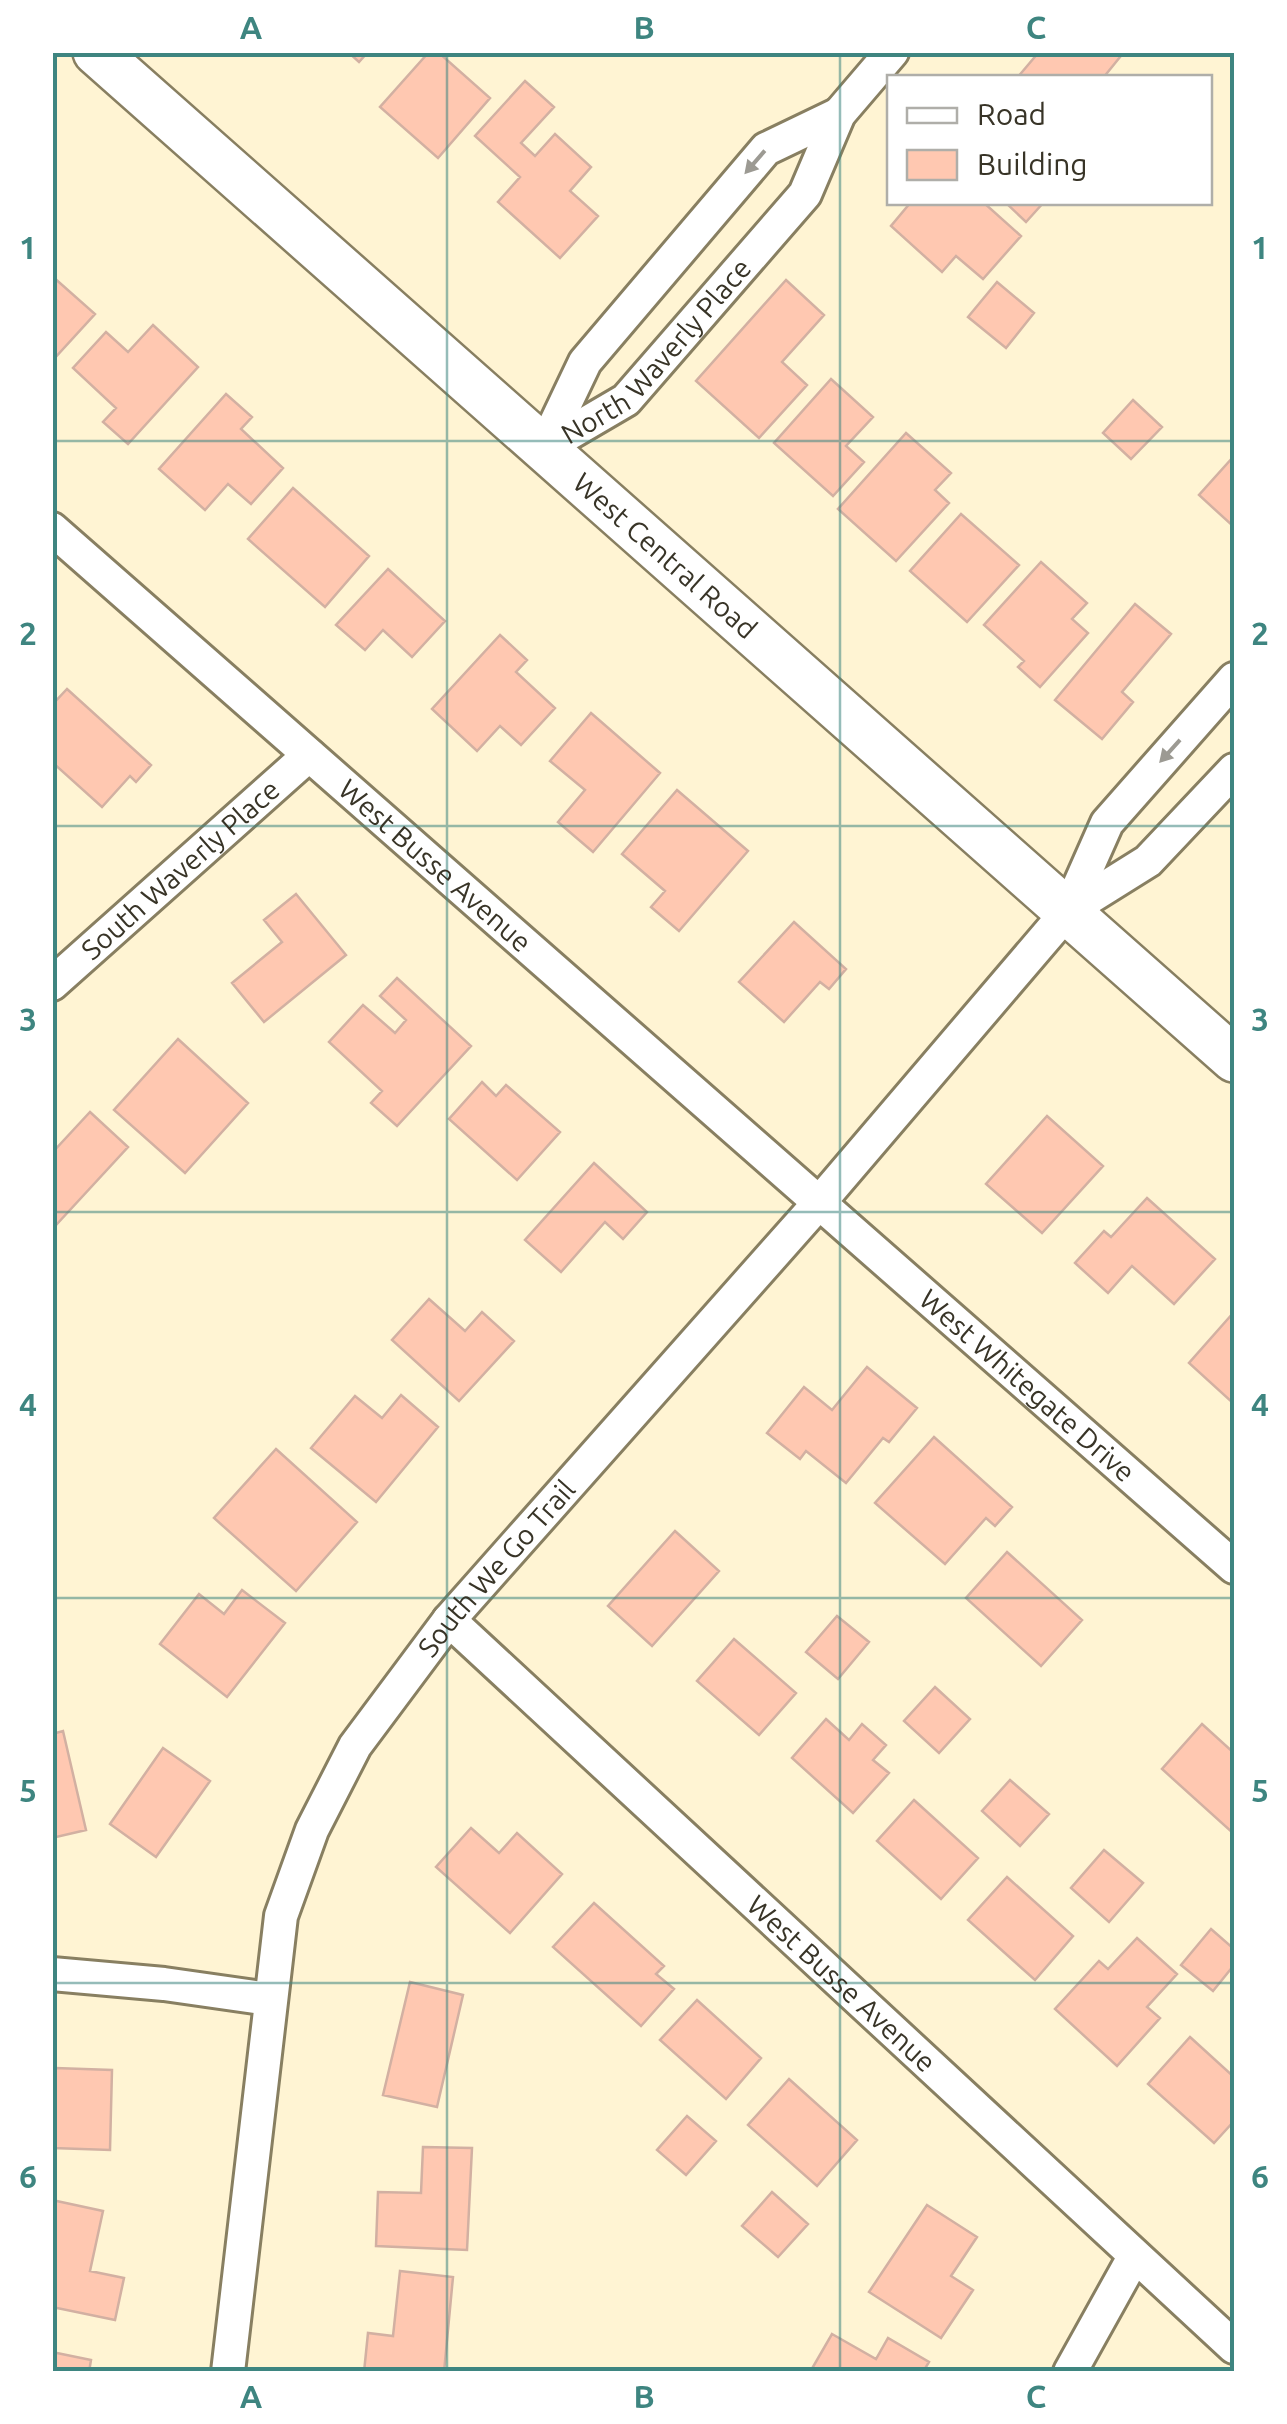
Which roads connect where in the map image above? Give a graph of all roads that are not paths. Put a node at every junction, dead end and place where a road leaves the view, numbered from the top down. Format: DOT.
graph roads {
  1 [pos="96,52"];
  2 [pos="892,52"];
  3 [pos="839,114"];
  4 [pos="544,448"];
  5 [pos="52,530"];
  6 [pos="1234,678"];
  7 [pos="308,755"];
  8 [pos="1234,770"];
  9 [pos="1068,911"];
  10 [pos="52,984"];
  11 [pos="1234,1058"];
  12 [pos="818,1204"];
  13 [pos="1234,1567"];
  14 [pos="449,1620"];
  15 [pos="52,1974"];
  16 [pos="268,1999"];
  17 [pos="1134,2257"];
  18 [pos="1234,2348"];
  19 [pos="228,2372"];
  20 [pos="1070,2372"];
  1 -- 4 [label="main road, West Central Road"];
  2 -- 3 [label="street, North Waverly Place"];
  3 -- 4 [label="street, North Waverly Place"];
  3 -- 4 [label="street, North Waverly Place, one-way"];
  4 -- 9 [label="main road, West Central Road"];
  5 -- 7 [label="street, West Busse Avenue"];
  6 -- 9 [label="street, one-way"];
  7 -- 10 [label="street, South Waverly Place"];
  7 -- 12 [label="street, West Busse Avenue"];
  8 -- 9 [label="street"];
  9 -- 11 [label="main road, West Central Road"];
  9 -- 12 [label="street, South We Go Trail"];
  12 -- 13 [label="street, West Whitegate Drive"];
  12 -- 14 [label="street, South We Go Trail"];
  14 -- 16 [label="street, South We Go Trail"];
  14 -- 17 [label="street, West Busse Avenue"];
  15 -- 16 [label="street"];
  16 -- 19 [label="street, South We Go Trail"];
  17 -- 18 [label="street, West Busse Avenue"];
  17 -- 20 [label="street"];
}
